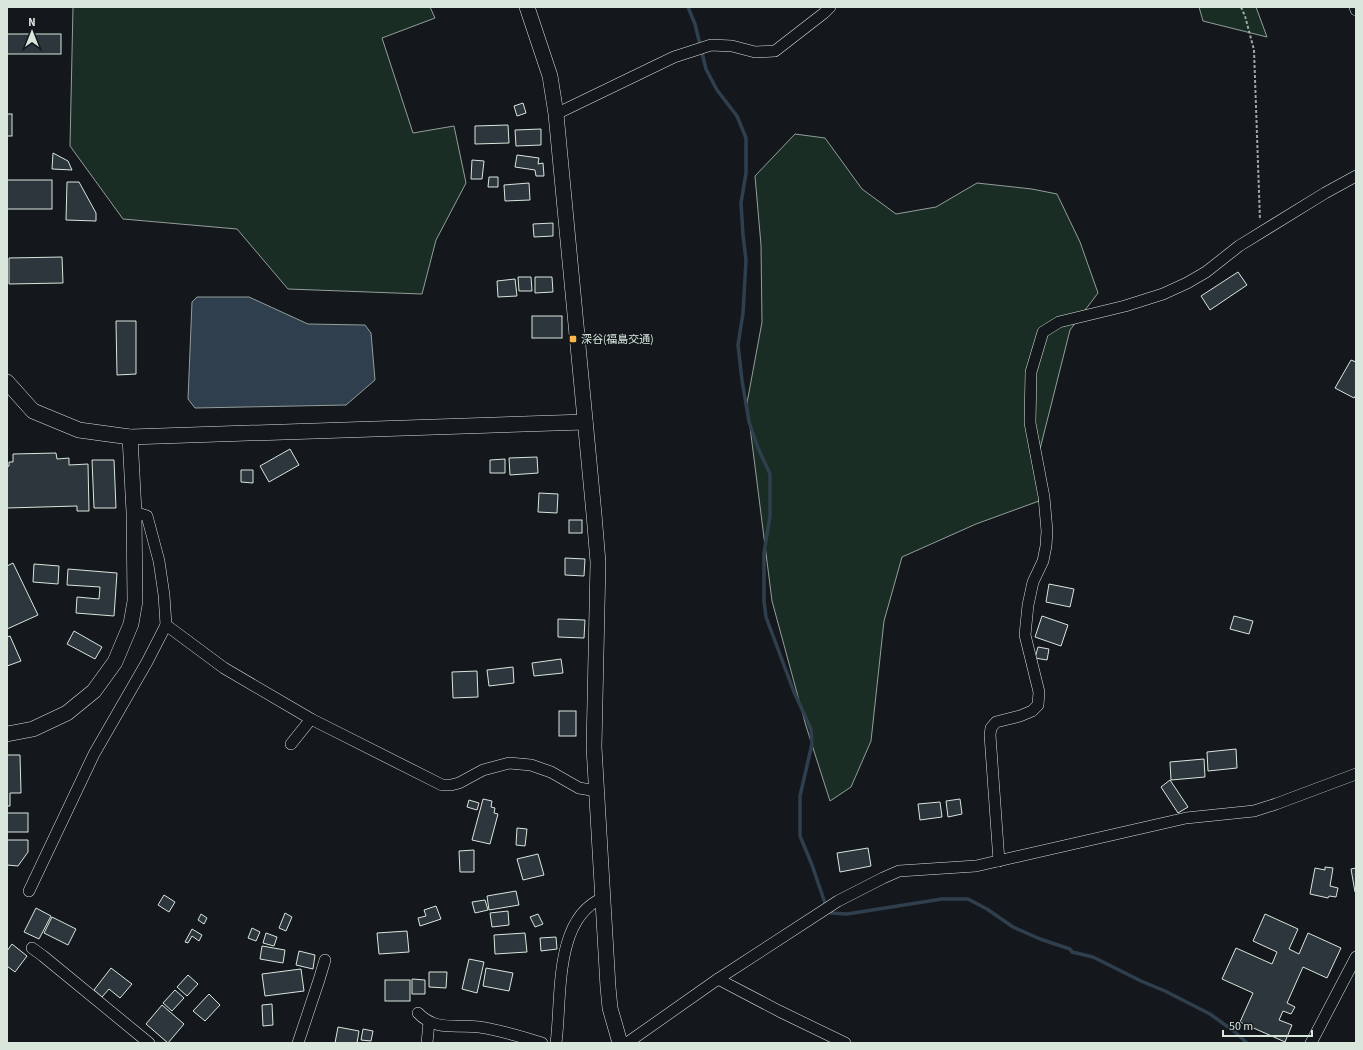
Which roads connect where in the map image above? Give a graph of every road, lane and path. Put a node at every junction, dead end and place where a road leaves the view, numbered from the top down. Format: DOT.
graph roads {
  1 [pos="527,7"];
  2 [pos="830,7"];
  3 [pos="1241,7"];
  4 [pos="1355,7"];
  5 [pos="1356,10"];
  6 [pos="556,114"];
  7 [pos="1356,176"];
  8 [pos="1260,233"];
  9 [pos="7,382"];
  10 [pos="585,422"];
  11 [pos="130,437"];
  12 [pos="134,512"];
  13 [pos="166,625"];
  14 [pos="311,719"];
  15 [pos="7,734"];
  16 [pos="291,744"];
  17 [pos="1356,774"];
  18 [pos="596,791"];
  19 [pos="1000,861"];
  20 [pos="29,891"];
  21 [pos="603,898"];
  22 [pos="32,948"];
  23 [pos="1356,957"];
  24 [pos="325,960"];
  25 [pos="718,979"];
  26 [pos="418,1013"];
  27 [pos="429,1022"];
  28 [pos="149,1043"];
  29 [pos="298,1043"];
  30 [pos="427,1043"];
  31 [pos="542,1043"];
  32 [pos="556,1043"];
  33 [pos="620,1043"];
  34 [pos="627,1043"];
  35 [pos="844,1043"];
  36 [pos="1311,1043"];
  1 -- 6 [label="street"];
  2 -- 6 [label="street"];
  3 -- 8 [label="path"];
  4 -- 5 [label="street"];
  6 -- 10 [label="street"];
  7 -- 8 [label="street"];
  8 -- 19 [label="street"];
  9 -- 11 [label="street"];
  10 -- 11 [label="street"];
  10 -- 18 [label="street"];
  11 -- 12 [label="street"];
  12 -- 13 [label="street"];
  12 -- 15 [label="street"];
  13 -- 14 [label="street"];
  13 -- 20 [label="street"];
  14 -- 16 [label="street"];
  14 -- 18 [label="street"];
  17 -- 19 [label="street"];
  18 -- 21 [label="street"];
  19 -- 25 [label="street"];
  21 -- 32 [label="street"];
  21 -- 33 [label="street"];
  22 -- 28 [label="street"];
  23 -- 36 [label="street"];
  24 -- 29 [label="street"];
  25 -- 34 [label="street"];
  25 -- 35 [label="street"];
  26 -- 27 [label="street"];
  27 -- 30 [label="street"];
  27 -- 31 [label="street"];
}
